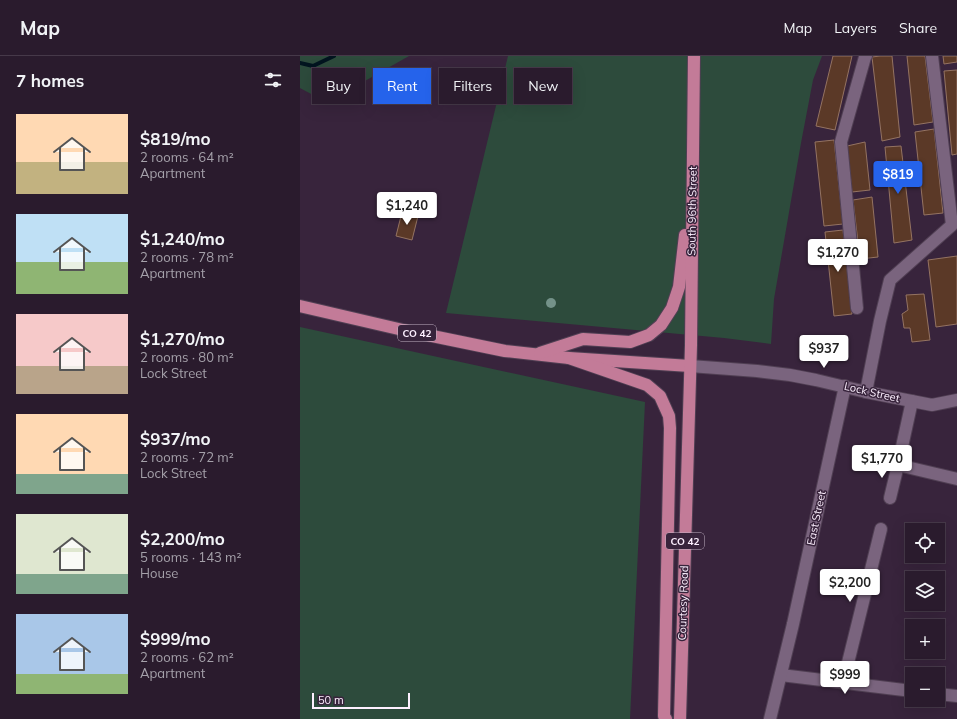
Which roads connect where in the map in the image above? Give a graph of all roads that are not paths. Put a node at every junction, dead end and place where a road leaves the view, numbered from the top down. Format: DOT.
graph roads {
  1 [pos="694,56"];
  2 [pos="866,56"];
  3 [pos="932,56"];
  4 [pos="692,178"];
  5 [pos="300,306"];
  6 [pos="857,308"];
  7 [pos="535,354"];
  8 [pos="569,358"];
  9 [pos="690,366"];
  10 [pos="845,386"];
  11 [pos="866,392"];
  12 [pos="957,400"];
  13 [pos="912,401"];
  14 [pos="898,465"];
  15 [pos="957,479"];
  16 [pos="890,498"];
  17 [pos="881,529"];
  18 [pos="781,675"];
  19 [pos="843,683"];
  20 [pos="905,690"];
  21 [pos="945,695"];
  22 [pos="957,696"];
  23 [pos="666,719"];
  24 [pos="680,719"];
  25 [pos="770,719"];
  1 -- 4 [label="main road, South 96th Street"];
  2 -- 6 [label="street"];
  3 -- 11 [label="street"];
  4 -- 7 [label="main road"];
  4 -- 9 [label="main road, South 96th Street"];
  5 -- 7 [label="main road, CO 42"];
  7 -- 8 [label="main road, CO 42"];
  8 -- 9 [label="main road, CO 42"];
  8 -- 23 [label="main road"];
  9 -- 10 [label="street, Lock Street"];
  9 -- 24 [label="main road, Courtesy Road / CO 42"];
  10 -- 11 [label="street, Lock Street"];
  10 -- 18 [label="street, East Street"];
  11 -- 13 [label="street, Lock Street"];
  12 -- 13 [label="street, Lock Street"];
  13 -- 14 [label="street"];
  14 -- 15 [label="street"];
  14 -- 16 [label="street"];
  17 -- 19 [label="street"];
  18 -- 19 [label="street"];
  18 -- 25 [label="street, East Street"];
  19 -- 20 [label="street"];
  21 -- 22 [label="street"];
}
